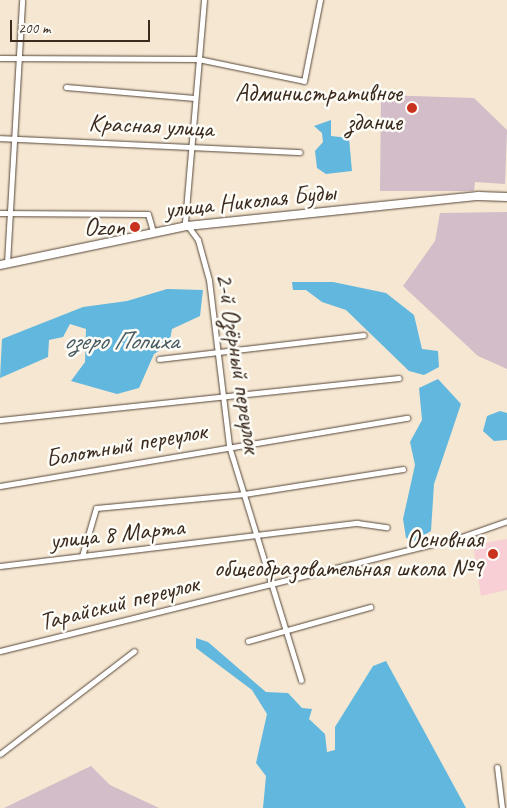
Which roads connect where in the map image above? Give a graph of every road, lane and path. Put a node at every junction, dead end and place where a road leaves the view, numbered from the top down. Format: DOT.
graph roads {
  1 [pos="22,0"];
  2 [pos="204,0"];
  3 [pos="320,0"];
  4 [pos="0,58"];
  5 [pos="18,58"];
  6 [pos="198,59"];
  7 [pos="66,87"];
  8 [pos="195,98"];
  9 [pos="0,138"];
  10 [pos="14,138"];
  11 [pos="191,147"];
  12 [pos="300,152"];
  13 [pos="507,197"];
  14 [pos="0,213"];
  15 [pos="9,213"];
  16 [pos="187,226"];
  17 [pos="153,232"];
  18 [pos="4,264"];
  19 [pos="364,335"];
  20 [pos="219,352"];
  21 [pos="159,359"];
  22 [pos="399,378"];
  23 [pos="223,398"];
  24 [pos="407,418"];
  25 [pos="0,420"];
  26 [pos="229,446"];
  27 [pos="403,469"];
  28 [pos="0,486"];
  29 [pos="244,494"];
  30 [pos="507,522"];
  31 [pos="387,527"];
  32 [pos="257,538"];
  33 [pos="82,556"];
  34 [pos="0,566"];
  35 [pos="270,584"];
  36 [pos="370,607"];
  37 [pos="285,630"];
  38 [pos="248,642"];
  39 [pos="0,651"];
  40 [pos="134,651"];
  41 [pos="301,680"];
  42 [pos="0,754"];
  43 [pos="497,767"];
  44 [pos="502,808"];
  1 -- 5 [label="street"];
  2 -- 6 [label="street"];
  3 -- 6 [label="street"];
  4 -- 5 [label="street"];
  5 -- 6 [label="street"];
  5 -- 10 [label="street"];
  6 -- 8 [label="street"];
  7 -- 8 [label="street"];
  8 -- 11 [label="street"];
  9 -- 10 [label="street, Красная улица"];
  10 -- 11 [label="street, Красная улица"];
  10 -- 15 [label="street"];
  11 -- 12 [label="street, Красная улица"];
  11 -- 16 [label="street"];
  13 -- 16 [label="street, улица Николая Буды"];
  14 -- 15 [label="street"];
  15 -- 17 [label="street"];
  15 -- 18 [label="street"];
  16 -- 17 [label="street, улица Николая Буды"];
  16 -- 20 [label="street, 2-й Озёрный переулок"];
  17 -- 18 [label="street, улица Николая Буды"];
  19 -- 20 [label="street"];
  20 -- 21 [label="street"];
  20 -- 23 [label="street, 2-й Озёрный переулок"];
  22 -- 23 [label="street"];
  23 -- 25 [label="street"];
  23 -- 26 [label="street, 2-й Озёрный переулок"];
  24 -- 26 [label="street, Болотный переулок"];
  26 -- 28 [label="street, Болотный переулок"];
  26 -- 29 [label="street, 2-й Озёрный переулок"];
  27 -- 29 [label="street"];
  29 -- 32 [label="street, 2-й Озёрный переулок"];
  29 -- 33 [label="street"];
  30 -- 35 [label="street, Тарайский переулок"];
  31 -- 32 [label="street, улица 8 Марта"];
  32 -- 33 [label="street, улица 8 Марта"];
  32 -- 35 [label="street, 2-й Озёрный переулок"];
  33 -- 34 [label="street, улица 8 Марта"];
  35 -- 37 [label="street, 2-й Озёрный переулок"];
  35 -- 39 [label="street, Тарайский переулок"];
  36 -- 37 [label="street"];
  37 -- 38 [label="street"];
  37 -- 41 [label="street, 2-й Озёрный переулок"];
  40 -- 42 [label="street"];
  43 -- 44 [label="street"];
}
